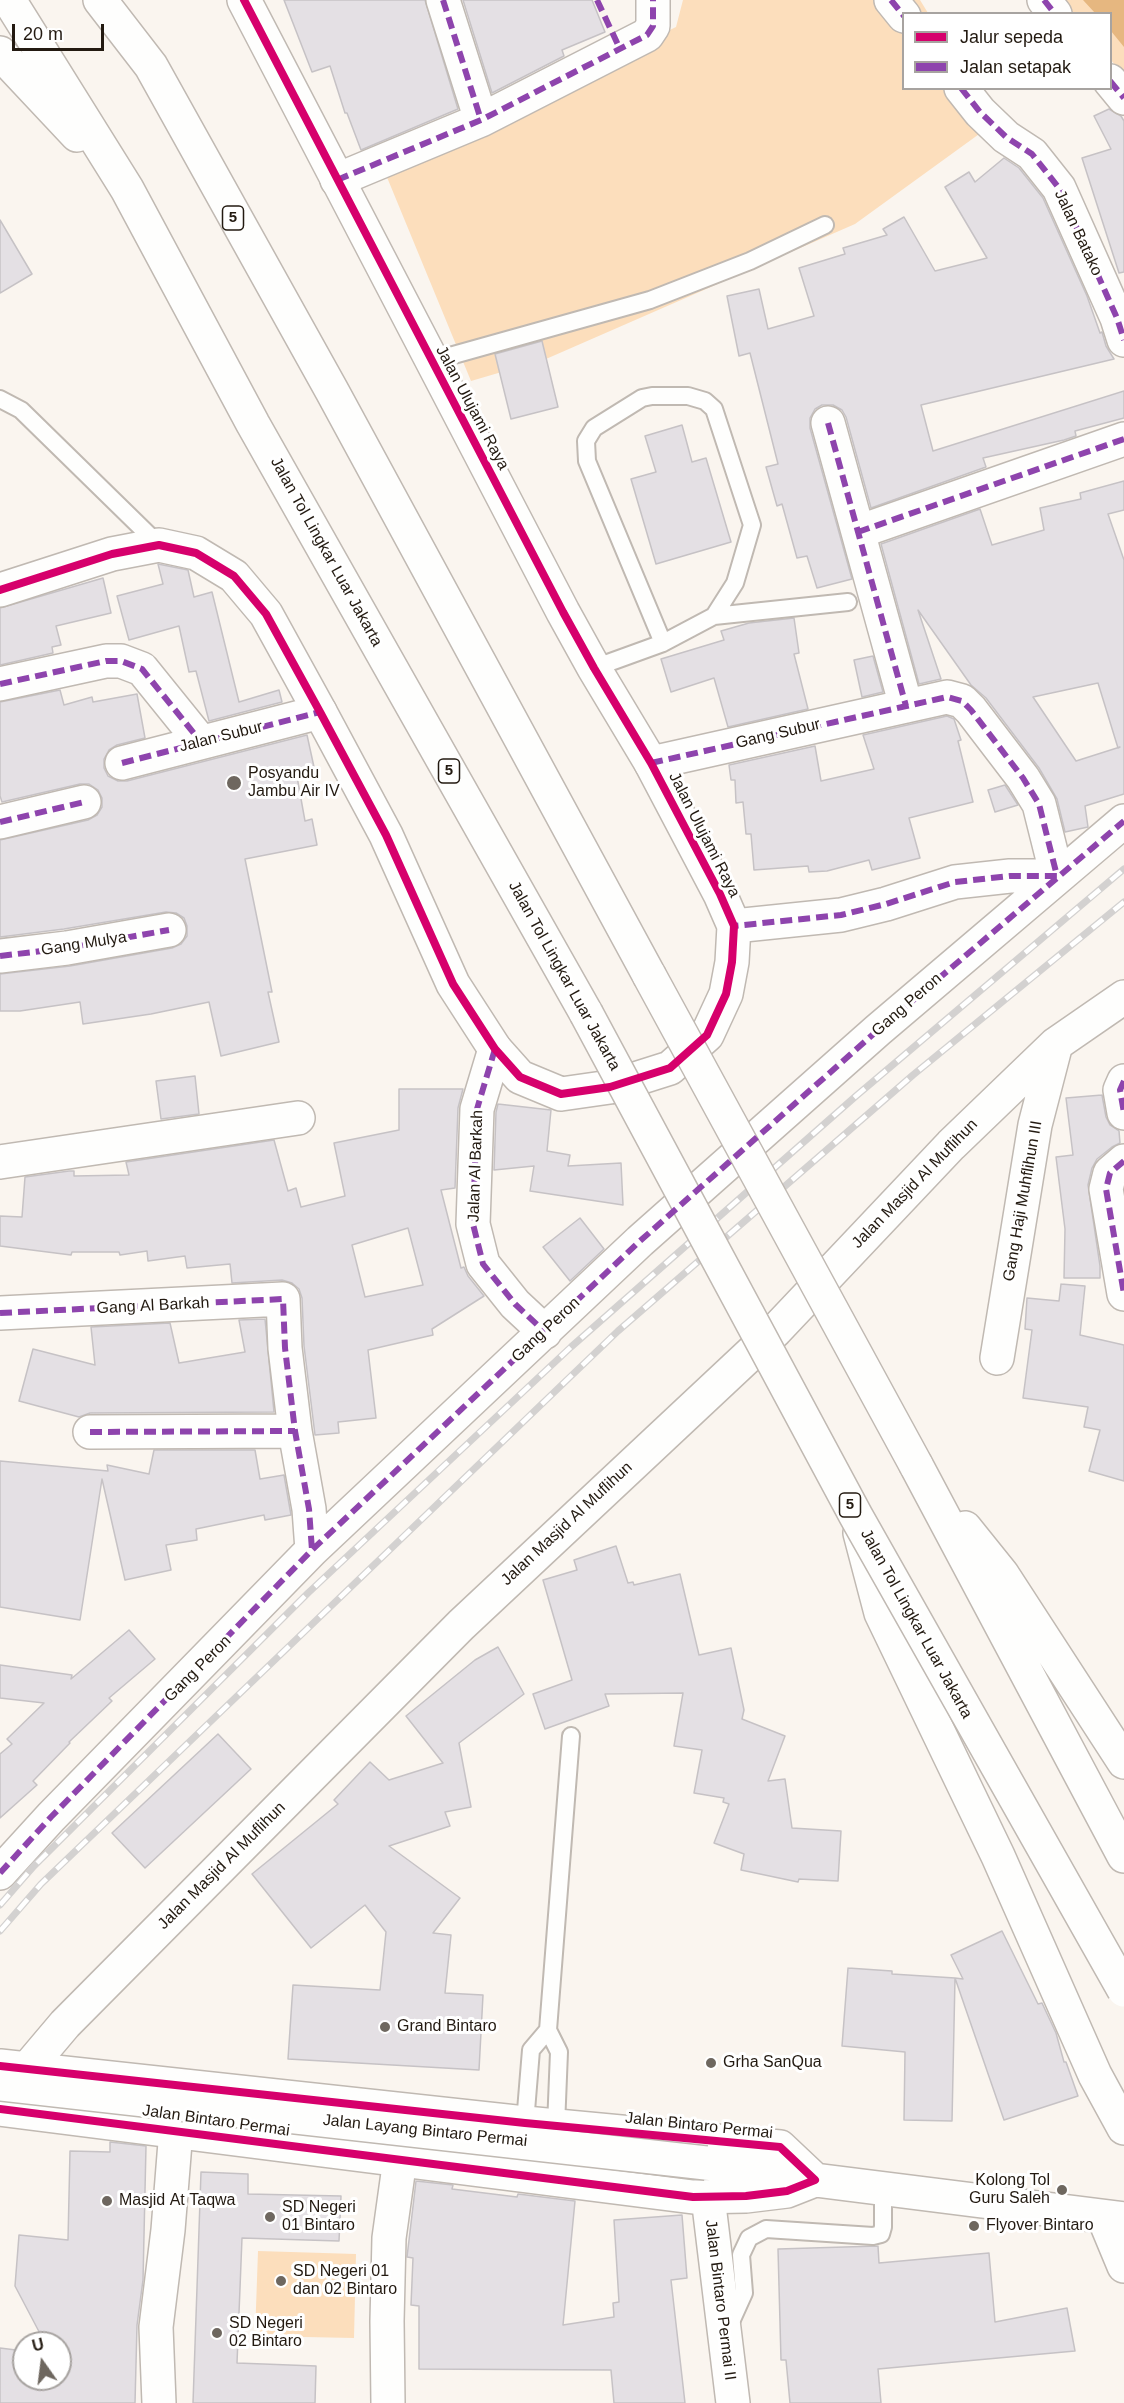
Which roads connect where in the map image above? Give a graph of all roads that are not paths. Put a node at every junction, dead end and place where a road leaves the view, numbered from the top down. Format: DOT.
graph roads {
  1 [pos="9,0"];
  2 [pos="100,0"];
  3 [pos="117,0"];
  4 [pos="244,0"];
  5 [pos="443,0"];
  6 [pos="653,0"];
  7 [pos="891,0"];
  8 [pos="1044,0"];
  9 [pos="1053,12"];
  10 [pos="902,15"];
  11 [pos="0,53"];
  12 [pos="151,66"];
  13 [pos="1112,83"];
  14 [pos="963,90"];
  15 [pos="1124,98"];
  16 [pos="481,120"];
  17 [pos="337,180"];
  18 [pos="127,189"];
  19 [pos="825,225"];
  20 [pos="1124,340"];
  21 [pos="432,361"];
  22 [pos="0,399"];
  23 [pos="828,423"];
  24 [pos="1124,439"];
  25 [pos="858,532"];
  26 [pos="159,545"];
  27 [pos="0,590"];
  28 [pos="848,602"];
  29 [pos="714,615"];
  30 [pos="663,643"];
  31 [pos="594,668"];
  32 [pos="0,684"];
  33 [pos="906,706"];
  34 [pos="320,712"];
  35 [pos="201,742"];
  36 [pos="122,763"];
  37 [pos="651,763"];
  38 [pos="84,802"];
  39 [pos="1124,821"];
  40 [pos="0,822"];
  41 [pos="1057,876"];
  42 [pos="734,926"];
  43 [pos="169,930"];
  44 [pos="0,956"];
  45 [pos="1124,997"];
  46 [pos="1056,1044"];
  47 [pos="495,1048"];
  48 [pos="1124,1082"];
  49 [pos="1124,1113"];
  50 [pos="298,1118"];
  51 [pos="1124,1161"];
  52 [pos="0,1162"];
  53 [pos="1124,1294"];
  54 [pos="0,1313"];
  55 [pos="545,1332"];
  56 [pos="997,1358"];
  57 [pos="295,1431"];
  58 [pos="90,1432"];
  59 [pos="916,1465"];
  60 [pos="856,1516"];
  61 [pos="312,1550"];
  62 [pos="571,1736"];
  63 [pos="1124,1762"];
  64 [pos="1124,1856"];
  65 [pos="0,1873"];
  66 [pos="1124,1990"];
  67 [pos="548,2030"];
  68 [pos="9,2073"];
  69 [pos="102,2077"];
  70 [pos="0,2109"];
  71 [pos="97,2120"];
  72 [pos="541,2125"];
  73 [pos="1124,2128"];
  74 [pos="175,2141"];
  75 [pos="400,2159"];
  76 [pos="706,2163"];
  77 [pos="815,2180"];
  78 [pos="884,2187"];
  79 [pos="708,2197"];
  80 [pos="1114,2218"];
  81 [pos="1124,2266"];
  82 [pos="725,2337"];
  83 [pos="159,2403"];
  84 [pos="388,2403"];
  85 [pos="733,2403"];
  1 -- 18 [label="main road, Jalan Tol Lingkar Luar Jakarta / 5"];
  2 -- 12 [label="main road, 5"];
  3 -- 12 [label="main road"];
  4 -- 17 [label="main road, Jalan Ulujami Raya"];
  5 -- 16 [label="main road"];
  6 -- 16 [label="main road"];
  7 -- 10 [label="main road"];
  8 -- 9 [label="main road"];
  11 -- 18 [label="main road"];
  12 -- 59 [label="main road, 5, bridge"];
  13 -- 15 [label="main road"];
  14 -- 20 [label="main road, Jalan Batako"];
  16 -- 17 [label="main road"];
  17 -- 21 [label="main road, Jalan Ulujami Raya"];
  18 -- 60 [label="main road, Jalan Tol Lingkar Luar Jakarta / 5, bridge"];
  19 -- 21 [label="lane"];
  21 -- 31 [label="main road, Jalan Ulujami Raya"];
  22 -- 26 [label="lane"];
  23 -- 25 [label="main road"];
  24 -- 25 [label="main road"];
  25 -- 33 [label="main road"];
  26 -- 27 [label="main road, Jalan Ulujami Raya"];
  26 -- 34 [label="main road, Jalan Ulujami Raya"];
  28 -- 29 [label="lane"];
  29 -- 30 [label="lane"];
  29 -- 30 [label="lane"];
  30 -- 31 [label="lane"];
  31 -- 37 [label="main road, Jalan Ulujami Raya"];
  32 -- 35 [label="main road"];
  33 -- 37 [label="main road, Gang Subur"];
  33 -- 41 [label="main road, Gang Subur"];
  34 -- 35 [label="main road, Jalan Subur"];
  34 -- 47 [label="main road, Jalan Ulujami Raya"];
  35 -- 36 [label="main road, Jalan Subur"];
  37 -- 42 [label="main road, Jalan Ulujami Raya"];
  38 -- 40 [label="main road"];
  39 -- 41 [label="main road, Gang Peron"];
  41 -- 42 [label="main road"];
  41 -- 55 [label="main road, Gang Peron"];
  42 -- 47 [label="main road, Jalan Ulujami Raya"];
  43 -- 44 [label="main road, Gang Mulya"];
  45 -- 46 [label="main road, Jalan Masjid Al Muflihun"];
  46 -- 56 [label="main road, Gang Haji Muhflihun III"];
  46 -- 68 [label="main road, Jalan Masjid Al Muflihun"];
  47 -- 55 [label="main road, Jalan Al Barkah"];
  48 -- 49 [label="main road"];
  50 -- 52 [label="main road"];
  51 -- 53 [label="main road"];
  54 -- 57 [label="main road, Gang Al Barkah"];
  55 -- 61 [label="main road, Gang Peron"];
  57 -- 58 [label="main road"];
  57 -- 61 [label="main road"];
  59 -- 63 [label="main road"];
  59 -- 64 [label="main road, 5"];
  60 -- 66 [label="main road, Jalan Tol Lingkar Luar Jakarta / 5, bridge"];
  60 -- 73 [label="main road, bridge"];
  61 -- 65 [label="main road, Gang Peron"];
  62 -- 67 [label="lane"];
  67 -- 72 [label="lane"];
  67 -- 72 [label="lane"];
  68 -- 69 [label="main road, Jalan Bintaro Permai"];
  68 -- 76 [label="main road, Jalan Layang Bintaro Permai, bridge"];
  69 -- 71 [label="main road"];
  69 -- 72 [label="main road, Jalan Bintaro Permai"];
  70 -- 71 [label="main road, Jalan Bintaro Permai"];
  71 -- 74 [label="main road, Jalan Bintaro Permai"];
  72 -- 77 [label="main road, Jalan Bintaro Permai"];
  74 -- 75 [label="main road, Jalan Bintaro Permai"];
  74 -- 83 [label="main road"];
  75 -- 79 [label="main road, Jalan Bintaro Permai"];
  75 -- 84 [label="main road"];
  76 -- 77 [label="main road, Jalan Bintaro Permai"];
  77 -- 78 [label="main road, Jalan Bintaro Permai"];
  77 -- 79 [label="main road, Jalan Bintaro Permai"];
  78 -- 80 [label="main road, Jalan Bintaro Permai"];
  78 -- 82 [label="lane"];
  79 -- 82 [label="main road, Jalan Bintaro Permai II"];
  80 -- 81 [label="main road"];
  82 -- 85 [label="main road, Jalan Bintaro Permai II"];
}
